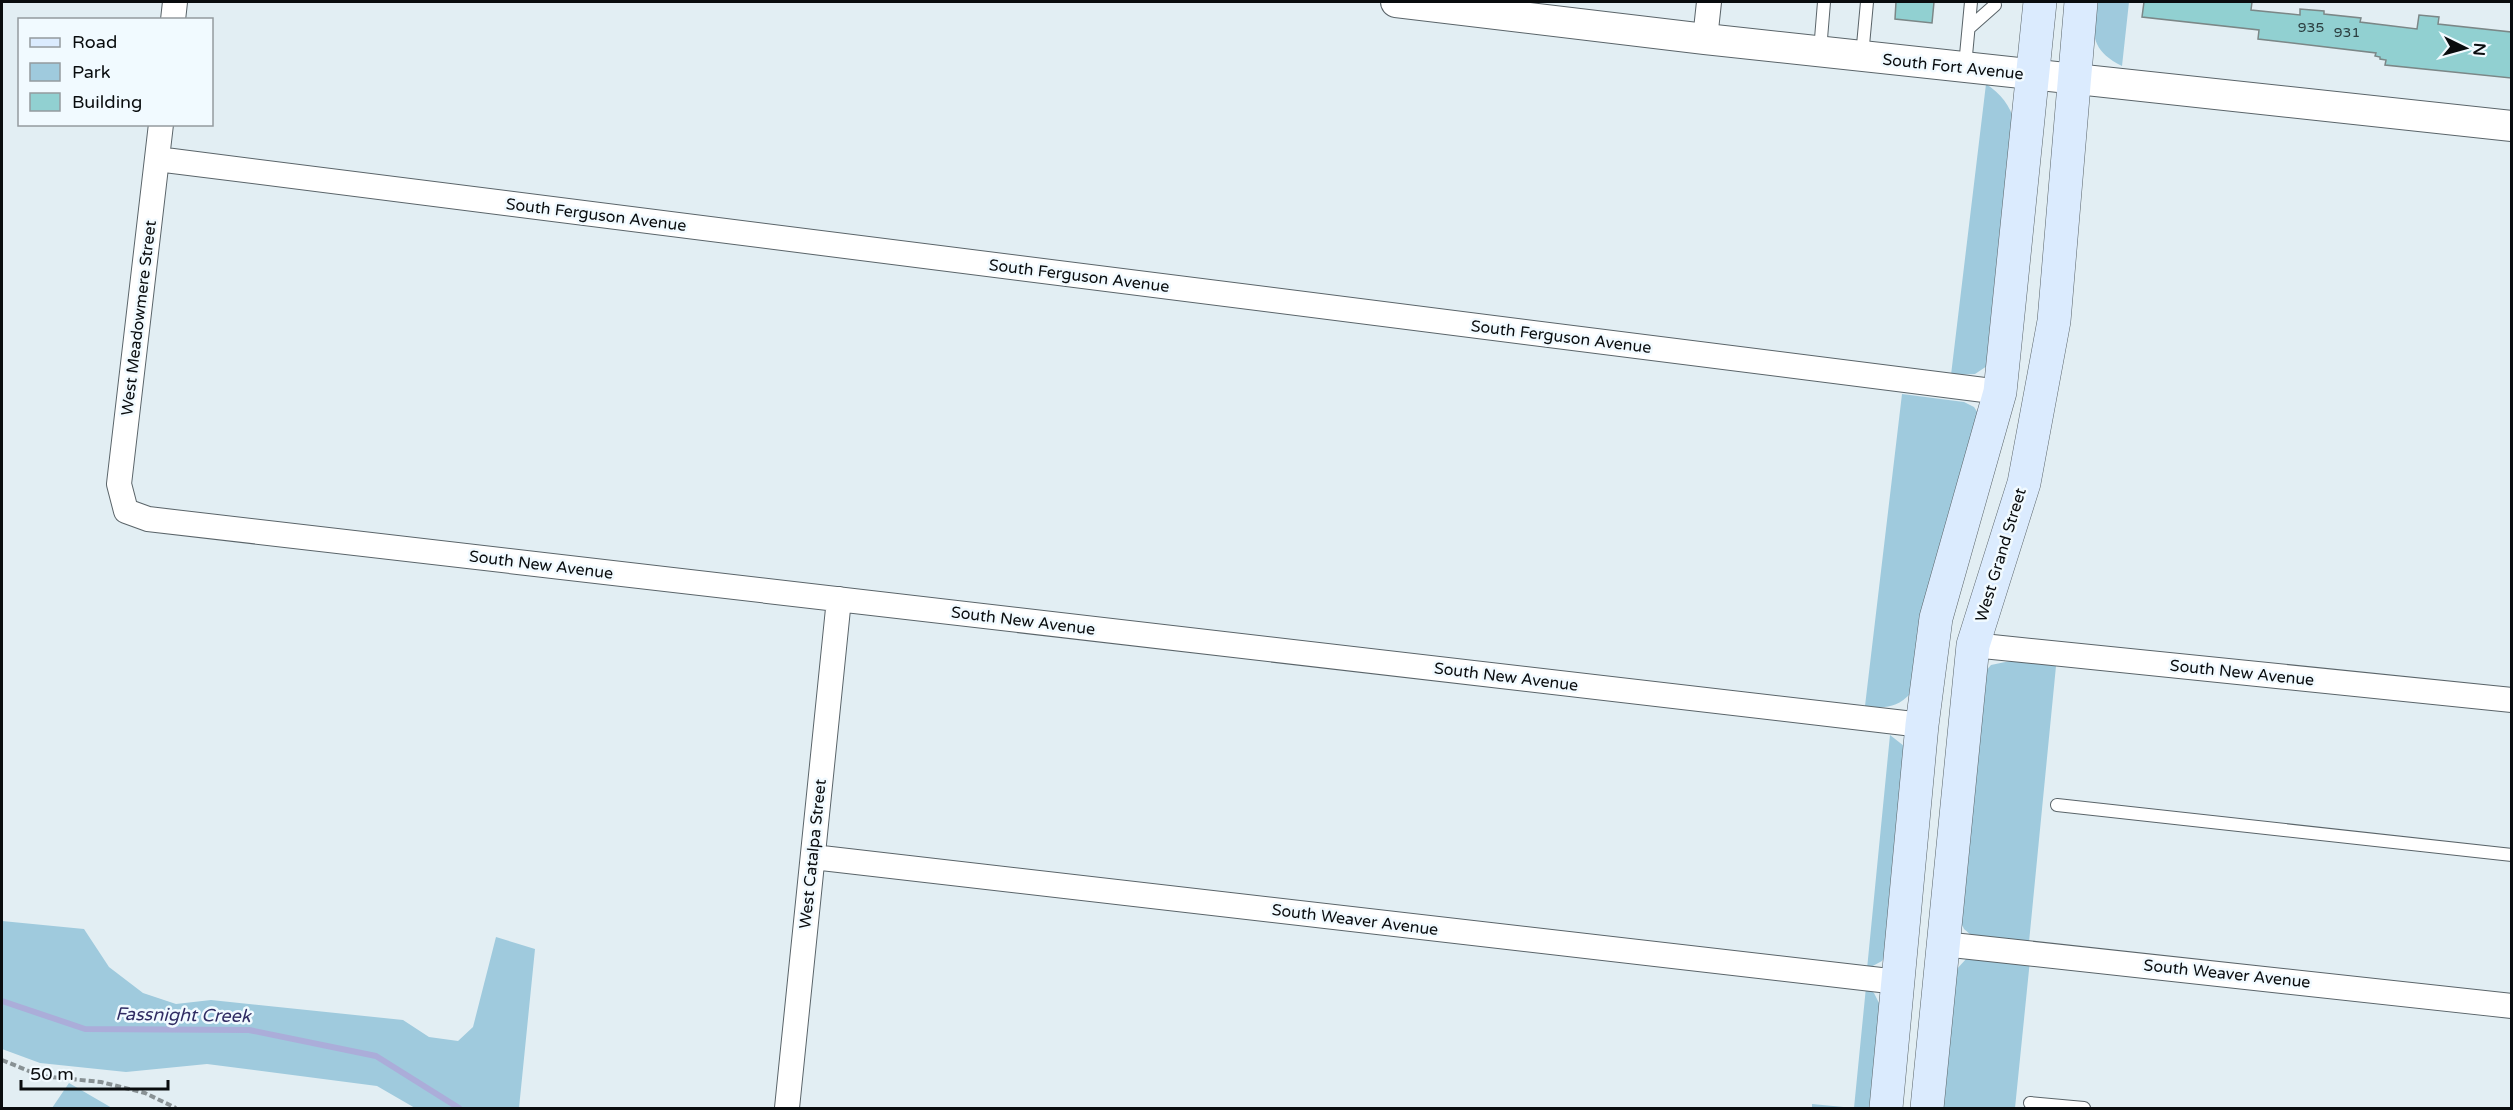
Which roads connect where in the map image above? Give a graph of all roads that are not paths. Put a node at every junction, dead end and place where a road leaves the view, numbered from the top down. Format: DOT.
graph roads {
  1 [pos="175,2"];
  2 [pos="1396,2"];
  3 [pos="1709,2"];
  4 [pos="1824,2"];
  5 [pos="1867,2"];
  6 [pos="1971,2"];
  7 [pos="2040,2"];
  8 [pos="2081,2"];
  9 [pos="1995,5"];
  10 [pos="173,18"];
  11 [pos="1969,28"];
  12 [pos="1706,39"];
  13 [pos="1820,52"];
  14 [pos="1862,56"];
  15 [pos="1965,68"];
  16 [pos="2033,75"];
  17 [pos="2074,80"];
  18 [pos="161,126"];
  19 [pos="2511,126"];
  20 [pos="157,159"];
  21 [pos="2000,392"];
  22 [pos="126,511"];
  23 [pos="839,599"];
  24 [pos="1973,645"];
  25 [pos="2511,700"];
  26 [pos="1922,725"];
  27 [pos="2057,806"];
  28 [pos="2511,855"];
  29 [pos="813,857"];
  30 [pos="1943,944"];
  31 [pos="1898,982"];
  32 [pos="2511,1006"];
  33 [pos="2030,1103"];
  34 [pos="787,1108"];
  35 [pos="1886,1108"];
  36 [pos="1927,1108"];
  37 [pos="2084,1108"];
  1 -- 10 [label="street"];
  2 -- 12 [label="street, South Fort Avenue"];
  3 -- 12 [label="street"];
  4 -- 13 [label="lane"];
  5 -- 14 [label="lane"];
  6 -- 11 [label="lane"];
  7 -- 16 [label="main road"];
  8 -- 17 [label="main road, West Grand Street"];
  9 -- 11 [label="lane"];
  11 -- 15 [label="lane"];
  12 -- 13 [label="street, South Fort Avenue"];
  13 -- 14 [label="street, South Fort Avenue"];
  14 -- 15 [label="street, South Fort Avenue"];
  15 -- 16 [label="street, South Fort Avenue"];
  16 -- 17 [label="street, South Fort Avenue"];
  16 -- 21 [label="main road"];
  17 -- 19 [label="street, South Fort Avenue"];
  17 -- 24 [label="main road, West Grand Street"];
  18 -- 20 [label="street, West Meadowmere Street"];
  20 -- 21 [label="street, South Ferguson Avenue"];
  20 -- 22 [label="street, West Meadowmere Street"];
  21 -- 26 [label="main road"];
  22 -- 23 [label="street, South New Avenue"];
  23 -- 26 [label="street, South New Avenue"];
  23 -- 29 [label="street, West Catalpa Street"];
  24 -- 25 [label="street, South New Avenue"];
  24 -- 30 [label="main road, West Grand Street"];
  26 -- 31 [label="main road"];
  27 -- 28 [label="lane"];
  29 -- 31 [label="street, South Weaver Avenue"];
  29 -- 34 [label="street, West Catalpa Street"];
  30 -- 32 [label="street, South Weaver Avenue"];
  30 -- 36 [label="main road, West Grand Street"];
  31 -- 35 [label="main road"];
  33 -- 37 [label="lane"];
}
